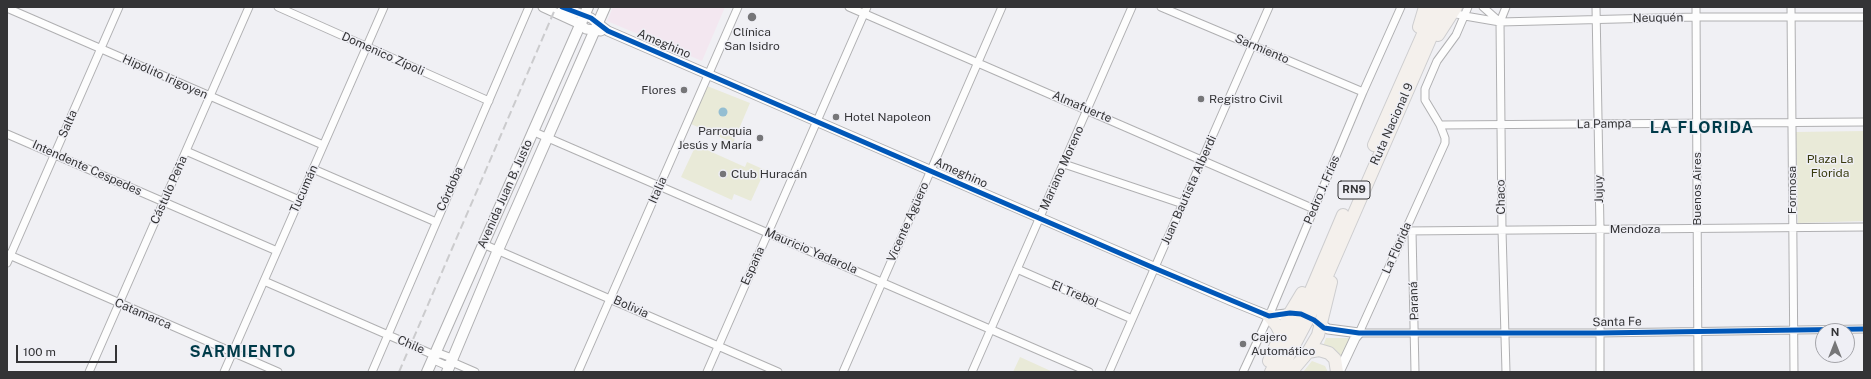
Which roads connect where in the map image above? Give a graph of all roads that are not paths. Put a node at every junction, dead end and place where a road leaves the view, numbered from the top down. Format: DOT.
graph roads {
  1 [pos="119,7"];
  2 [pos="249,7"];
  3 [pos="278,7"];
  4 [pos="384,7"];
  5 [pos="529,7"];
  6 [pos="542,7"];
  7 [pos="562,7"];
  8 [pos="605,7"];
  9 [pos="738,7"];
  10 [pos="849,7"];
  11 [pos="1002,7"];
  12 [pos="1132,7"];
  13 [pos="1161,7"];
  14 [pos="1269,7"];
  15 [pos="1402,7"];
  16 [pos="1425,7"];
  17 [pos="1468,7"];
  18 [pos="1483,7"];
  19 [pos="1506,7"];
  20 [pos="1596,7"];
  21 [pos="1696,7"];
  22 [pos="1791,7"];
  23 [pos="7,8"];
  24 [pos="1445,8"];
  25 [pos="866,10"];
  26 [pos="583,16"];
  27 [pos="1465,16"];
  28 [pos="1696,17"];
  29 [pos="1791,17"];
  30 [pos="1864,17"];
  31 [pos="1596,19"];
  32 [pos="1500,22"];
  33 [pos="596,27"];
  34 [pos="1252,45"];
  35 [pos="101,48"];
  36 [pos="367,48"];
  37 [pos="978,63"];
  38 [pos="1412,69"];
  39 [pos="708,75"];
  40 [pos="1363,92"];
  41 [pos="210,96"];
  42 [pos="488,101"];
  43 [pos="1088,110"];
  44 [pos="817,122"];
  45 [pos="1792,122"];
  46 [pos="1864,122"];
  47 [pos="1697,123"];
  48 [pos="1598,124"];
  49 [pos="1440,125"];
  50 [pos="1500,125"];
  51 [pos="532,131"];
  52 [pos="7,134"];
  53 [pos="547,137"];
  54 [pos="324,145"];
  55 [pos="186,151"];
  56 [pos="54,154"];
  57 [pos="1203,160"];
  58 [pos="1064,164"];
  59 [pos="313,169"];
  60 [pos="930,171"];
  61 [pos="659,186"];
  62 [pos="299,200"];
  63 [pos="164,202"];
  64 [pos="1183,204"];
  65 [pos="1314,209"];
  66 [pos="1040,219"];
  67 [pos="436,222"];
  68 [pos="1864,227"];
  69 [pos="1697,228"];
  70 [pos="1793,228"];
  71 [pos="1600,229"];
  72 [pos="1409,230"];
  73 [pos="1502,230"];
  74 [pos="768,233"];
  75 [pos="1340,242"];
  76 [pos="483,244"];
  77 [pos="498,250"];
  78 [pos="277,251"];
  79 [pos="8,258"];
  80 [pos="1154,268"];
  81 [pos="1017,269"];
  82 [pos="264,281"];
  83 [pos="882,282"];
  84 [pos="610,298"];
  85 [pos="119,304"];
  86 [pos="1300,315"];
  87 [pos="1269,316"];
  88 [pos="1132,319"];
  89 [pos="1321,326"];
  90 [pos="991,329"];
  91 [pos="1864,329"];
  92 [pos="1794,330"];
  93 [pos="1697,331"];
  94 [pos="1415,332"];
  95 [pos="1359,333"];
  96 [pos="1506,333"];
  97 [pos="1599,333"];
  98 [pos="1281,334"];
  99 [pos="388,335"];
  100 [pos="718,347"];
  101 [pos="233,352"];
  102 [pos="1308,352"];
  103 [pos="434,355"];
  104 [pos="452,362"];
  105 [pos="89,372"];
  106 [pos="224,372"];
  107 [pos="278,372"];
  108 [pos="372,372"];
  109 [pos="427,372"];
  110 [pos="447,372"];
  111 [pos="475,372"];
  112 [pos="578,372"];
  113 [pos="707,372"];
  114 [pos="778,372"];
  115 [pos="843,372"];
  116 [pos="972,372"];
  117 [pos="1089,372"];
  118 [pos="1109,372"];
  119 [pos="1243,372"];
  120 [pos="1264,372"];
  121 [pos="1271,372"];
  122 [pos="1280,372"];
  123 [pos="1291,372"];
  124 [pos="1338,372"];
  125 [pos="1346,372"];
  126 [pos="1415,372"];
  127 [pos="1506,372"];
  128 [pos="1600,372"];
  129 [pos="1698,372"];
  130 [pos="1794,372"];
  1 -- 35 [label="street, Salta"];
  2 -- 41 [label="street, Cástulo Peña"];
  3 -- 36 [label="street, Domenico Zípoli"];
  4 -- 36 [label="street, Tucumán"];
  5 -- 42 [label="street, Córdoba"];
  6 -- 26 [label="street"];
  7 -- 26 [label="street"];
  8 -- 33 [label="main road, Avenida Juan B. Justo"];
  9 -- 39 [label="street, Italia"];
  10 -- 25 [label="street, Almafuerte"];
  11 -- 37 [label="street, Vicente Agüero"];
  12 -- 43 [label="street, Mariano Moreno"];
  13 -- 34 [label="street, Sarmiento"];
  14 -- 34 [label="street, Juan Bautista Alberdi"];
  15 -- 40 [label="street, Pedro J. Frías"];
  16 -- 38 [label="highway"];
  17 -- 27 [label="street, La Florida"];
  18 -- 32 [label="street"];
  19 -- 32 [label="street"];
  20 -- 31 [label="street, Jujuy"];
  21 -- 28 [label="street, Buenos Aires"];
  22 -- 29 [label="street, Formosa"];
  23 -- 35 [label="street, Hipólito Irigoyen"];
  24 -- 27 [label="street, Neuquén"];
  24 -- 38 [label="highway, Ruta Nacional 9 / RN9"];
  24 -- 38 [label="highway"];
  25 -- 37 [label="street, Almafuerte"];
  25 -- 44 [label="street, España"];
  26 -- 33 [label="street, Ameghino"];
  26 -- 51 [label="main road, Avenida Juan B. Justo"];
  27 -- 32 [label="street, Neuquén"];
  27 -- 49 [label="street, La Florida"];
  28 -- 29 [label="street, Neuquén"];
  28 -- 31 [label="street, Neuquén"];
  28 -- 47 [label="street, Buenos Aires"];
  29 -- 30 [label="street, Neuquén"];
  29 -- 45 [label="street, Formosa"];
  31 -- 32 [label="street, Neuquén"];
  31 -- 48 [label="street, Jujuy"];
  32 -- 50 [label="street, Chaco"];
  33 -- 39 [label="street, Ameghino"];
  33 -- 53 [label="main road, Avenida Juan B. Justo"];
  34 -- 40 [label="street, Sarmiento"];
  34 -- 57 [label="street, Juan Bautista Alberdi"];
  35 -- 41 [label="street, Hipólito Irigoyen"];
  35 -- 56 [label="street, Salta"];
  36 -- 42 [label="street, Domenico Zípoli"];
  36 -- 54 [label="street, Tucumán"];
  37 -- 43 [label="street, Almafuerte"];
  37 -- 60 [label="street, Vicente Agüero"];
  38 -- 75 [label="highway, Ruta Nacional 9 / RN9"];
  38 -- 86 [label="highway, Ruta Nacional 9 / RN9"];
  39 -- 44 [label="street, Ameghino"];
  39 -- 61 [label="street, Italia"];
  40 -- 65 [label="street, Pedro J. Frías"];
  41 -- 54 [label="street, Hipólito Irigoyen"];
  41 -- 55 [label="street, Cástulo Peña"];
  42 -- 67 [label="street, Córdoba"];
  43 -- 57 [label="street, Almafuerte"];
  43 -- 58 [label="street, Mariano Moreno"];
  44 -- 60 [label="street, Ameghino"];
  44 -- 74 [label="street, España"];
  45 -- 46 [label="street, La Pampa"];
  45 -- 47 [label="street, La Pampa"];
  45 -- 70 [label="street, Formosa"];
  47 -- 48 [label="street, La Pampa"];
  47 -- 69 [label="street, Buenos Aires"];
  48 -- 50 [label="street, La Pampa"];
  48 -- 71 [label="street, Jujuy"];
  49 -- 50 [label="street, La Pampa"];
  49 -- 72 [label="street, La Florida"];
  50 -- 73 [label="street, Chaco"];
  51 -- 53 [label="street, Mauricio Yadarola"];
  51 -- 76 [label="main road, Avenida Juan B. Justo"];
  52 -- 56 [label="street, Intendente Cespedes"];
  53 -- 61 [label="street, Mauricio Yadarola"];
  53 -- 77 [label="main road, Avenida Juan B. Justo"];
  54 -- 59 [label="street, Tucumán"];
  55 -- 62 [label="street"];
  55 -- 63 [label="street, Cástulo Peña"];
  56 -- 63 [label="street, Intendente Cespedes"];
  56 -- 79 [label="street, Salta"];
  57 -- 64 [label="street, Juan Bautista Alberdi"];
  57 -- 65 [label="street, Almafuerte"];
  58 -- 64 [label="street"];
  58 -- 66 [label="street, Mariano Moreno"];
  59 -- 62 [label="street, Tucumán"];
  59 -- 67 [label="street"];
  60 -- 66 [label="street, Ameghino"];
  60 -- 83 [label="street, Vicente Agüero"];
  61 -- 74 [label="street, Mauricio Yadarola"];
  61 -- 84 [label="street, Italia"];
  62 -- 78 [label="street, Tucumán"];
  63 -- 78 [label="street, Intendente Cespedes"];
  63 -- 85 [label="street, Cástulo Peña"];
  64 -- 80 [label="street, Juan Bautista Alberdi"];
  65 -- 87 [label="street, Pedro J. Frías"];
  66 -- 80 [label="street, Ameghino"];
  66 -- 81 [label="street, Mariano Moreno"];
  67 -- 99 [label="street, Córdoba"];
  68 -- 70 [label="street, Mendoza"];
  69 -- 70 [label="street, Mendoza"];
  69 -- 71 [label="street, Mendoza"];
  69 -- 93 [label="street, Buenos Aires"];
  70 -- 92 [label="street, Formosa"];
  71 -- 73 [label="street, Mendoza"];
  71 -- 97 [label="street, Jujuy"];
  72 -- 73 [label="street, Mendoza"];
  72 -- 94 [label="street, Paraná"];
  72 -- 95 [label="street, La Florida"];
  73 -- 96 [label="street, Chaco"];
  74 -- 83 [label="street, Mauricio Yadarola"];
  74 -- 100 [label="street, España"];
  75 -- 86 [label="highway, Ruta Nacional 9 / RN9"];
  75 -- 89 [label="highway, RN9"];
  76 -- 77 [label="street, Bolivia"];
  76 -- 103 [label="main road, Avenida Juan B. Justo"];
  77 -- 84 [label="street, Bolivia"];
  77 -- 104 [label="main road, Avenida Juan B. Justo"];
  78 -- 82 [label="street, Tucumán"];
  79 -- 85 [label="street, Catamarca"];
  80 -- 87 [label="street, Ameghino"];
  80 -- 88 [label="street, Juan Bautista Alberdi"];
  81 -- 88 [label="street, El Trebol"];
  81 -- 90 [label="street, Mariano Moreno"];
  82 -- 99 [label="street"];
  82 -- 101 [label="street, Tucumán"];
  83 -- 90 [label="street, Mauricio Yadarola"];
  83 -- 115 [label="street, Vicente Agüero"];
  84 -- 100 [label="street, Bolivia"];
  84 -- 112 [label="street, Italia"];
  85 -- 101 [label="street, Catamarca"];
  85 -- 105 [label="street, Cástulo Peña"];
  86 -- 87 [label="street"];
  86 -- 89 [label="street"];
  86 -- 98 [label="highway, RN9"];
  86 -- 121 [label="highway, Ruta Nacional 9 / RN9"];
  86 -- 122 [label="highway, Ruta Nacional 9 / RN9"];
  87 -- 98 [label="highway"];
  87 -- 119 [label="street, Pedro J. Frías"];
  88 -- 118 [label="street, Juan Bautista Alberdi"];
  89 -- 95 [label="street"];
  89 -- 102 [label="highway, RN9"];
  90 -- 116 [label="street, Mariano Moreno"];
  90 -- 117 [label="street, Mauricio Yadarola"];
  91 -- 92 [label="street, Santa Fe"];
  92 -- 93 [label="street, Santa Fe"];
  92 -- 130 [label="street, Formosa"];
  93 -- 97 [label="street, Santa Fe"];
  93 -- 129 [label="street, Buenos Aires"];
  94 -- 95 [label="street, Santa Fe"];
  94 -- 96 [label="street, Santa Fe"];
  94 -- 126 [label="street, Paraná"];
  95 -- 124 [label="street"];
  95 -- 125 [label="street, La Florida"];
  96 -- 97 [label="street, Santa Fe"];
  96 -- 127 [label="street, Chaco"];
  97 -- 128 [label="street, Jujuy"];
  98 -- 120 [label="highway, RN9"];
  99 -- 103 [label="street, Chile"];
  99 -- 108 [label="street, Córdoba"];
  100 -- 113 [label="street, España"];
  100 -- 114 [label="street, Bolivia"];
  101 -- 106 [label="street, Tucumán"];
  101 -- 107 [label="street, Catamarca"];
  102 -- 123 [label="highway, RN9"];
  102 -- 124 [label="highway"];
  103 -- 104 [label="street, Chile"];
  103 -- 109 [label="main road, Avenida Juan B. Justo"];
  104 -- 110 [label="main road, Avenida Juan B. Justo"];
  104 -- 111 [label="street, Chile"];
}
